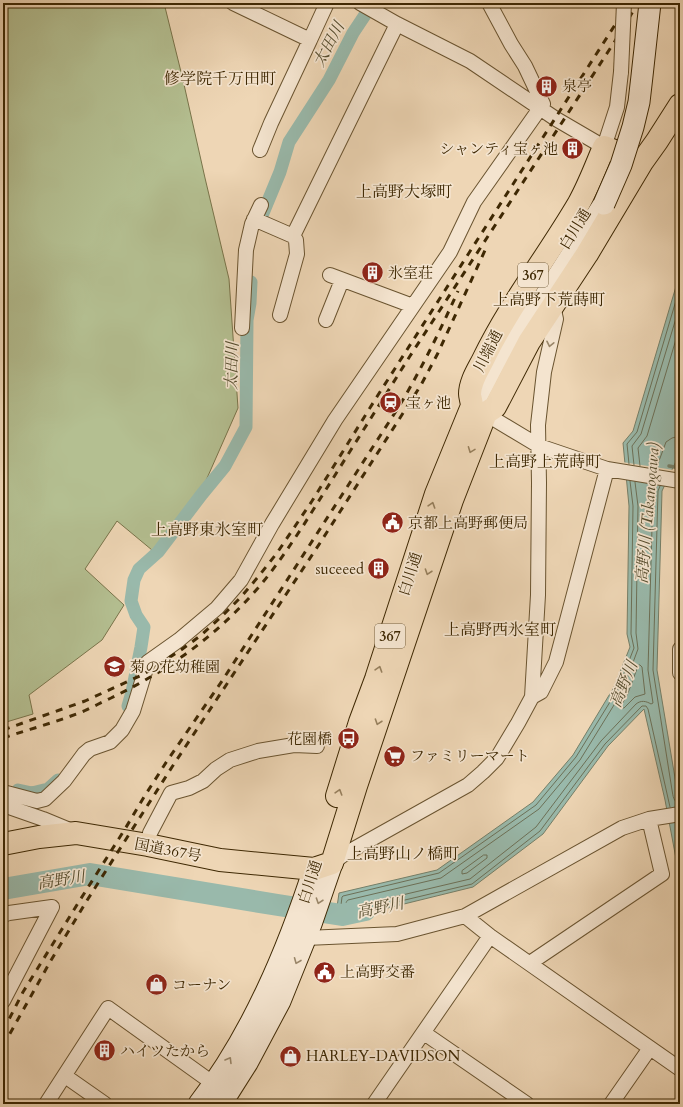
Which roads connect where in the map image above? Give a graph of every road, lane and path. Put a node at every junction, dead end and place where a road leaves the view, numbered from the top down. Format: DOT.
graph roads {
  1 [pos="233,3"];
  2 [pos="327,3"];
  3 [pos="360,3"];
  4 [pos="489,3"];
  5 [pos="624,3"];
  6 [pos="637,3"];
  7 [pos="650,3"];
  8 [pos="397,24"];
  9 [pos="310,40"];
  10 [pos="680,105"];
  11 [pos="540,108"];
  12 [pos="604,147"];
  13 [pos="260,150"];
  14 [pos="642,162"];
  15 [pos="598,202"];
  16 [pos="261,205"];
  17 [pos="254,219"];
  18 [pos="293,236"];
  19 [pos="413,306"];
  20 [pos="553,306"];
  21 [pos="280,315"];
  22 [pos="326,320"];
  23 [pos="242,328"];
  24 [pos="479,410"];
  25 [pos="539,446"];
  26 [pos="610,469"];
  27 [pos="680,481"];
  28 [pos="680,649"];
  29 [pos="680,673"];
  30 [pos="532,698"];
  31 [pos="317,746"];
  32 [pos="3,792"];
  33 [pos="3,805"];
  34 [pos="680,814"];
  35 [pos="649,819"];
  36 [pos="76,833"];
  37 [pos="3,844"];
  38 [pos="148,845"];
  39 [pos="321,872"];
  40 [pos="3,915"];
  41 [pos="465,916"];
  42 [pos="304,930"];
  43 [pos="490,936"];
  44 [pos="530,963"];
  45 [pos="3,1001"];
  46 [pos="424,1033"];
  47 [pos="650,1048"];
  48 [pos="680,1069"];
  49 [pos="65,1076"];
  50 [pos="220,1094"];
  51 [pos="46,1104"];
  52 [pos="105,1104"];
  53 [pos="199,1104"];
  54 [pos="374,1104"];
  55 [pos="527,1104"];
  56 [pos="611,1104"];
  1 -- 9 [label="street"];
  2 -- 9 [label="street"];
  3 -- 8 [label="street"];
  4 -- 11 [label="street"];
  5 -- 12 [label="street, bridge"];
  6 -- 15 [label="street, 白川通"];
  7 -- 15 [label="street, 白川通, bridge"];
  8 -- 11 [label="street"];
  8 -- 18 [label="street"];
  9 -- 13 [label="street"];
  10 -- 14 [label="highway, 367"];
  11 -- 12 [label="street"];
  11 -- 19 [label="street"];
  12 -- 14 [label="highway"];
  12 -- 24 [label="highway, 川端通 / 367"];
  14 -- 20 [label="highway, 367"];
  15 -- 24 [label="street, 白川通"];
  16 -- 17 [label="street"];
  17 -- 18 [label="street"];
  17 -- 23 [label="street"];
  18 -- 21 [label="street"];
  19 -- 22 [label="street"];
  19 -- 32 [label="street"];
  20 -- 24 [label="highway, 367"];
  20 -- 25 [label="street, one-way"];
  24 -- 25 [label="street"];
  24 -- 39 [label="highway, 白川通 / 367"];
  25 -- 26 [label="street"];
  25 -- 30 [label="street"];
  26 -- 27 [label="street"];
  26 -- 30 [label="street"];
  28 -- 29 [label="street"];
  30 -- 39 [label="street"];
  31 -- 38 [label="street"];
  33 -- 36 [label="street"];
  34 -- 35 [label="street"];
  35 -- 41 [label="street"];
  35 -- 44 [label="street"];
  36 -- 37 [label="highway, 国道367号"];
  36 -- 38 [label="highway, 国道367号"];
  38 -- 39 [label="highway, 国道367号"];
  39 -- 42 [label="street, 白川通"];
  40 -- 45 [label="street"];
  41 -- 42 [label="street"];
  41 -- 43 [label="street"];
  42 -- 50 [label="street, 白川通"];
  43 -- 44 [label="street"];
  43 -- 46 [label="street"];
  44 -- 47 [label="street"];
  46 -- 54 [label="street"];
  46 -- 55 [label="street"];
  47 -- 48 [label="street"];
  47 -- 56 [label="street"];
  49 -- 50 [label="street"];
  49 -- 51 [label="street"];
  49 -- 52 [label="street"];
  50 -- 53 [label="street, 白川通"];
}
